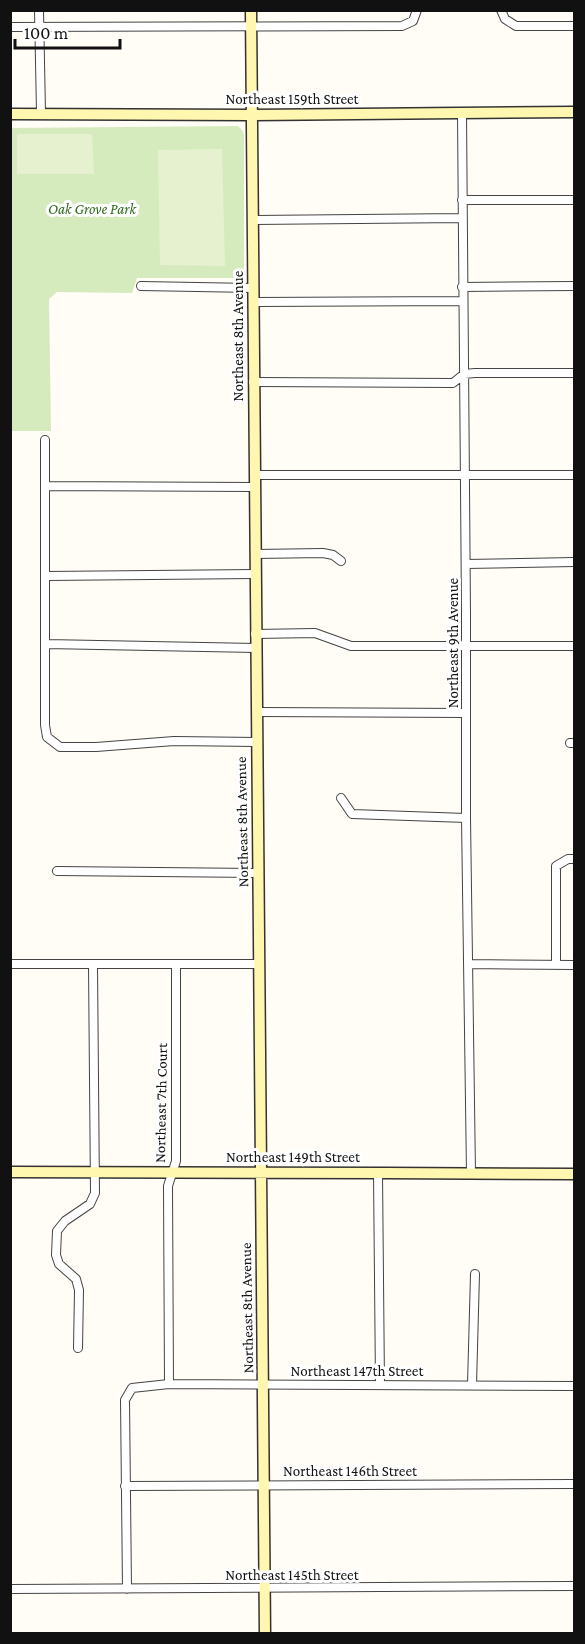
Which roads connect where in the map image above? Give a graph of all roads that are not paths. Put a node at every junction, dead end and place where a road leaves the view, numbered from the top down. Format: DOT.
graph roads {
  1 [pos="39,10"];
  2 [pos="251,10"];
  3 [pos="417,10"];
  4 [pos="501,10"];
  5 [pos="251,26"];
  6 [pos="574,26"];
  7 [pos="10,27"];
  8 [pos="40,27"];
  9 [pos="574,112"];
  10 [pos="40,113"];
  11 [pos="462,113"];
  12 [pos="10,114"];
  13 [pos="251,114"];
  14 [pos="462,200"];
  15 [pos="574,200"];
  16 [pos="462,218"];
  17 [pos="253,220"];
  18 [pos="141,286"];
  19 [pos="462,286"];
  20 [pos="574,286"];
  21 [pos="253,288"];
  22 [pos="462,301"];
  23 [pos="253,302"];
  24 [pos="574,373"];
  25 [pos="464,374"];
  26 [pos="253,382"];
  27 [pos="45,440"];
  28 [pos="254,475"];
  29 [pos="464,475"];
  30 [pos="574,475"];
  31 [pos="45,486"];
  32 [pos="254,487"];
  33 [pos="255,554"];
  34 [pos="341,561"];
  35 [pos="574,562"];
  36 [pos="466,564"];
  37 [pos="255,574"];
  38 [pos="46,576"];
  39 [pos="255,634"];
  40 [pos="46,644"];
  41 [pos="466,646"];
  42 [pos="574,646"];
  43 [pos="255,648"];
  44 [pos="257,712"];
  45 [pos="466,713"];
  46 [pos="256,742"];
  47 [pos="341,798"];
  48 [pos="466,818"];
  49 [pos="571,859"];
  50 [pos="57,871"];
  51 [pos="258,873"];
  52 [pos="10,964"];
  53 [pos="259,964"];
  54 [pos="468,964"];
  55 [pos="556,964"];
  56 [pos="93,965"];
  57 [pos="176,965"];
  58 [pos="574,965"];
  59 [pos="174,1171"];
  60 [pos="10,1172"];
  61 [pos="95,1172"];
  62 [pos="261,1173"];
  63 [pos="378,1173"];
  64 [pos="471,1173"];
  65 [pos="574,1173"];
  66 [pos="475,1274"];
  67 [pos="78,1348"];
  68 [pos="169,1384"];
  69 [pos="263,1384"];
  70 [pos="380,1385"];
  71 [pos="472,1385"];
  72 [pos="574,1386"];
  73 [pos="264,1484"];
  74 [pos="574,1484"];
  75 [pos="125,1486"];
  76 [pos="574,1586"];
  77 [pos="265,1588"];
  78 [pos="10,1589"];
  79 [pos="127,1589"];
  80 [pos="265,1634"];
  1 -- 8 [label="street"];
  2 -- 5 [label="street, Northeast 8th Avenue"];
  3 -- 5 [label="street"];
  4 -- 6 [label="street"];
  5 -- 8 [label="street"];
  5 -- 13 [label="street, Northeast 8th Avenue"];
  7 -- 8 [label="street"];
  8 -- 10 [label="street"];
  9 -- 11 [label="street, Northeast 159th Street"];
  10 -- 12 [label="street, Northeast 159th Street"];
  10 -- 13 [label="street, Northeast 159th Street"];
  11 -- 13 [label="street, Northeast 159th Street"];
  11 -- 14 [label="street, Northeast 9th Avenue"];
  13 -- 17 [label="street, Northeast 8th Avenue"];
  14 -- 15 [label="street"];
  14 -- 16 [label="street, Northeast 9th Avenue"];
  16 -- 17 [label="street"];
  16 -- 19 [label="street, Northeast 9th Avenue"];
  17 -- 21 [label="street, Northeast 8th Avenue"];
  18 -- 21 [label="street"];
  19 -- 20 [label="street"];
  19 -- 22 [label="street, Northeast 9th Avenue"];
  21 -- 23 [label="street, Northeast 8th Avenue"];
  22 -- 23 [label="street"];
  22 -- 25 [label="street, Northeast 9th Avenue"];
  23 -- 26 [label="street, Northeast 8th Avenue"];
  24 -- 25 [label="street"];
  25 -- 26 [label="street"];
  25 -- 29 [label="street, Northeast 9th Avenue"];
  26 -- 28 [label="street, Northeast 8th Avenue"];
  27 -- 31 [label="street"];
  28 -- 29 [label="street"];
  28 -- 32 [label="street, Northeast 8th Avenue"];
  29 -- 30 [label="street"];
  29 -- 36 [label="street, Northeast 9th Avenue"];
  31 -- 32 [label="street"];
  31 -- 38 [label="street"];
  32 -- 33 [label="street, Northeast 8th Avenue"];
  33 -- 34 [label="street"];
  33 -- 37 [label="street, Northeast 8th Avenue"];
  35 -- 36 [label="street"];
  36 -- 41 [label="street, Northeast 9th Avenue"];
  37 -- 38 [label="street"];
  37 -- 39 [label="street, Northeast 8th Avenue"];
  38 -- 40 [label="street"];
  39 -- 41 [label="street"];
  39 -- 43 [label="street, Northeast 8th Avenue"];
  40 -- 43 [label="street"];
  40 -- 46 [label="street"];
  41 -- 42 [label="street"];
  41 -- 45 [label="street, Northeast 9th Avenue"];
  43 -- 44 [label="street, Northeast 8th Avenue"];
  44 -- 45 [label="street"];
  44 -- 46 [label="street, Northeast 8th Avenue"];
  45 -- 48 [label="street, Northeast 9th Avenue"];
  46 -- 51 [label="street, Northeast 8th Avenue"];
  47 -- 48 [label="street"];
  48 -- 54 [label="street, Northeast 9th Avenue"];
  49 -- 55 [label="street"];
  50 -- 51 [label="street"];
  51 -- 53 [label="street, Northeast 8th Avenue"];
  52 -- 56 [label="street"];
  53 -- 57 [label="street"];
  53 -- 62 [label="street, Northeast 8th Avenue"];
  54 -- 55 [label="street"];
  54 -- 64 [label="street, Northeast 9th Avenue"];
  55 -- 58 [label="street"];
  56 -- 57 [label="street"];
  56 -- 61 [label="street"];
  57 -- 59 [label="street, Northeast 7th Court"];
  59 -- 61 [label="street, Northeast 149th Street"];
  59 -- 62 [label="street, Northeast 149th Street"];
  59 -- 68 [label="street, Northeast 7th Court"];
  60 -- 61 [label="street, Northeast 149th Street"];
  61 -- 67 [label="street"];
  62 -- 63 [label="street, Northeast 149th Street"];
  62 -- 69 [label="street, Northeast 8th Avenue"];
  63 -- 64 [label="street, Northeast 149th Street"];
  63 -- 70 [label="street"];
  64 -- 65 [label="street, Northeast 149th Street"];
  66 -- 71 [label="street"];
  68 -- 69 [label="street, Northeast 147th Street"];
  68 -- 75 [label="street, Northeast 147th Street"];
  69 -- 70 [label="street, Northeast 147th Street"];
  69 -- 73 [label="street, Northeast 8th Avenue"];
  70 -- 71 [label="street, Northeast 147th Street"];
  71 -- 72 [label="street, Northeast 147th Street"];
  73 -- 74 [label="street, Northeast 146th Street"];
  73 -- 75 [label="street, Northeast 146th Street"];
  73 -- 77 [label="street, Northeast 8th Avenue"];
  75 -- 79 [label="street"];
  76 -- 77 [label="street, Northeast 145th Street"];
  77 -- 79 [label="street, Northeast 145th Street"];
  77 -- 80 [label="street, Northeast 8th Avenue"];
  78 -- 79 [label="street, Northeast 145th Street"];
}
